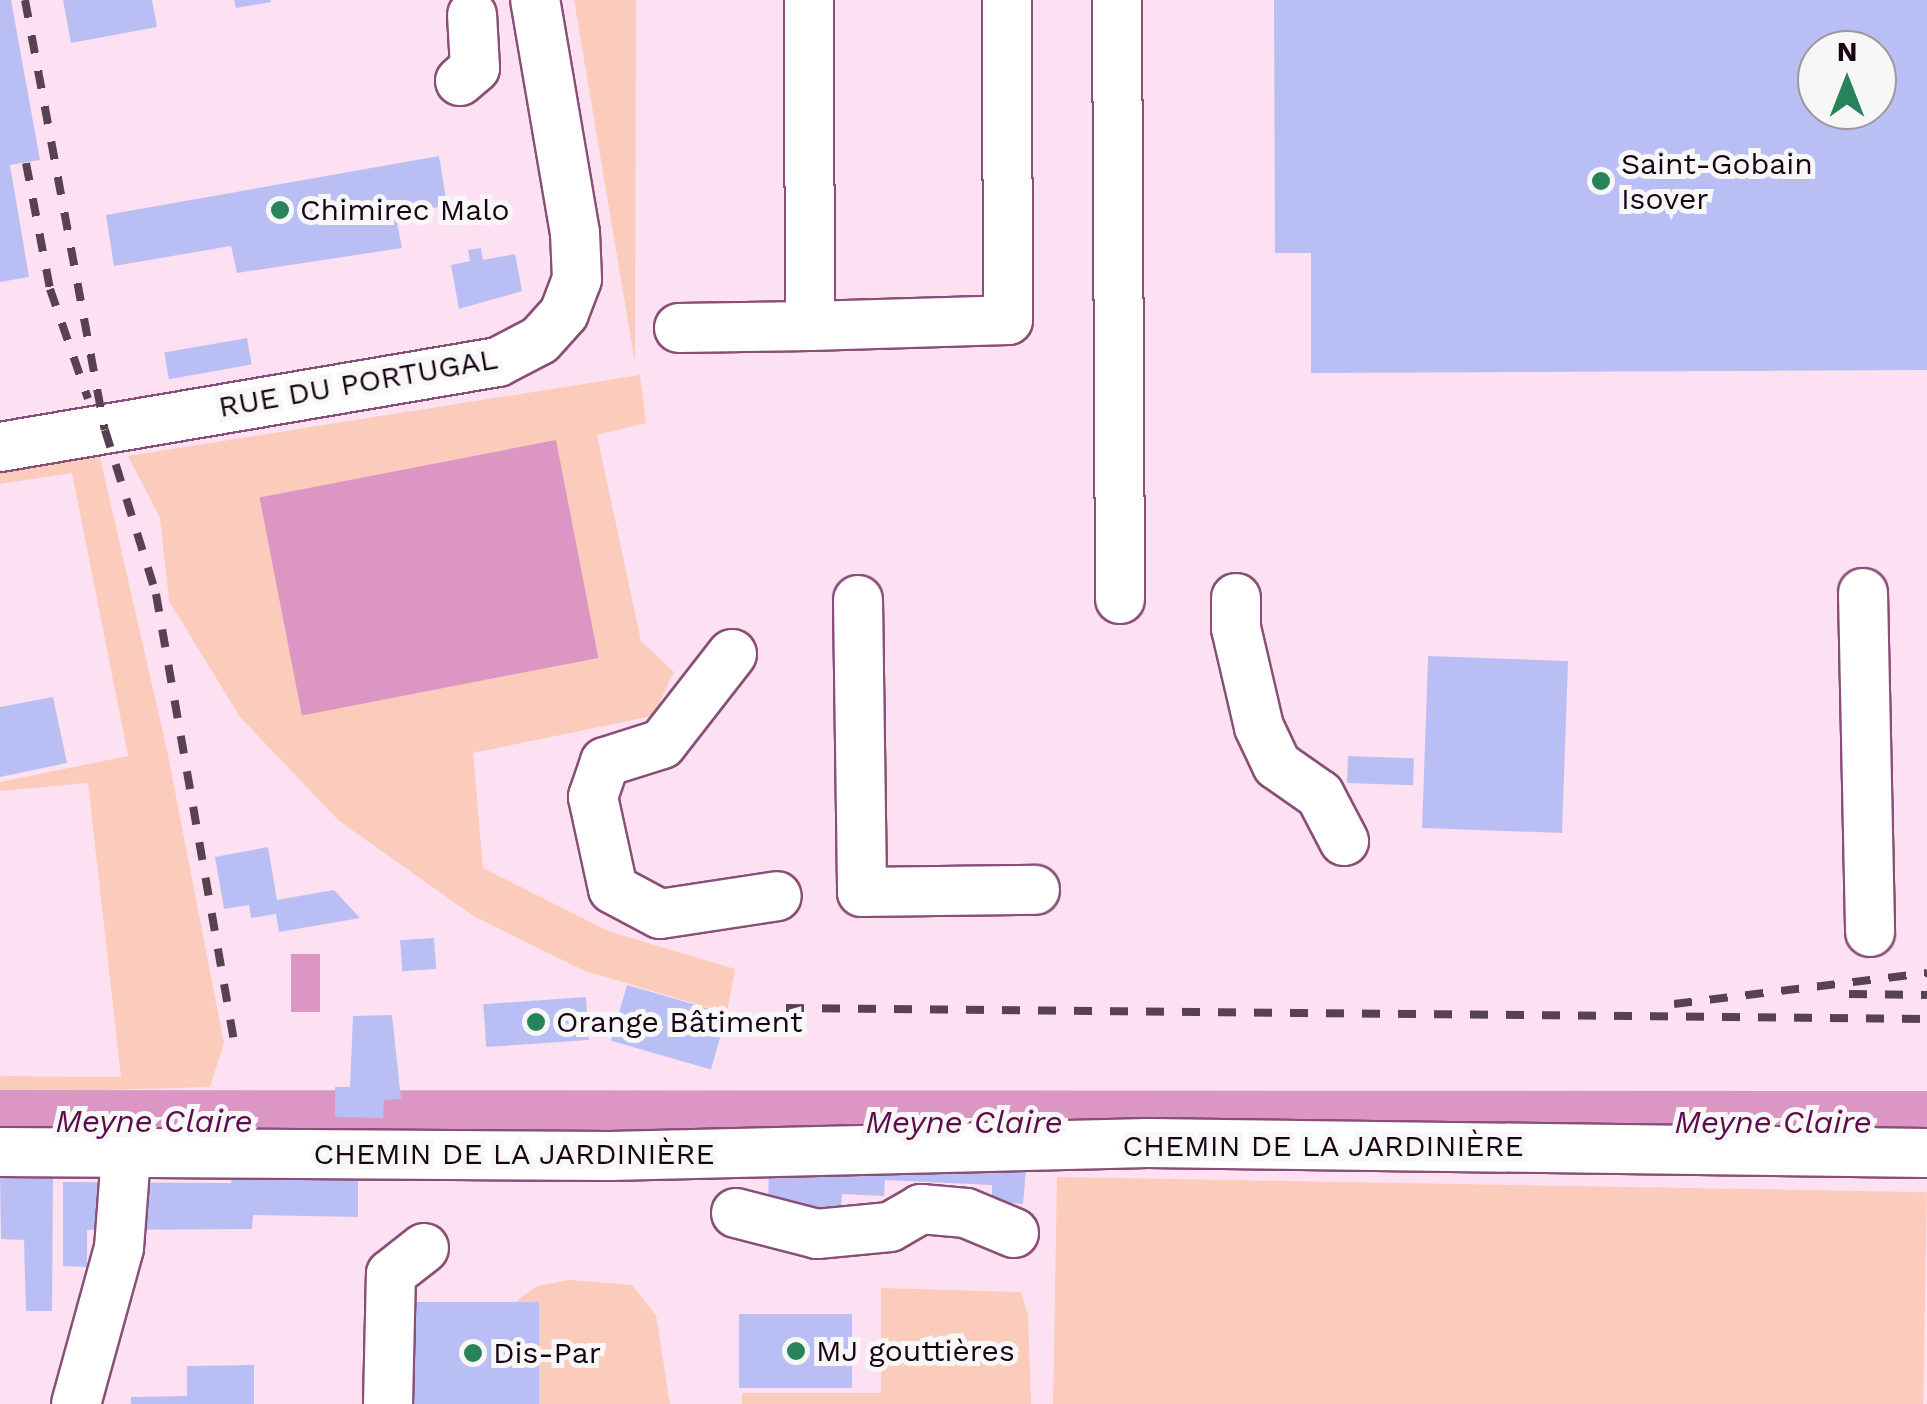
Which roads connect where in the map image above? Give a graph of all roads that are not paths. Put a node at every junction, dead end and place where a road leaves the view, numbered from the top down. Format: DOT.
graph roads {
  1 [pos="535,0"];
  2 [pos="810,0"];
  3 [pos="1007,0"];
  4 [pos="1117,0"];
  5 [pos="472,15"];
  6 [pos="460,81"];
  7 [pos="810,326"];
  8 [pos="679,328"];
  9 [pos="0,447"];
  10 [pos="1863,593"];
  11 [pos="1236,598"];
  12 [pos="1120,599"];
  13 [pos="858,600"];
  14 [pos="732,654"];
  15 [pos="1344,842"];
  16 [pos="1035,890"];
  17 [pos="777,896"];
  18 [pos="1870,932"];
  19 [pos="0,1152"];
  20 [pos="1927,1153"];
  21 [pos="126,1154"];
  22 [pos="736,1213"];
  23 [pos="1014,1233"];
  24 [pos="424,1248"];
  25 [pos="76,1404"];
  26 [pos="388,1404"];
  1 -- 9 [label="street, RUE DU PORTUGAL"];
  2 -- 7 [label="street"];
  3 -- 7 [label="street"];
  4 -- 12 [label="street"];
  5 -- 6 [label="street"];
  7 -- 8 [label="street"];
  10 -- 18 [label="street"];
  11 -- 15 [label="street"];
  13 -- 16 [label="street"];
  14 -- 17 [label="street"];
  19 -- 21 [label="street, CHEMIN DE LA JARDINIÈRE"];
  20 -- 21 [label="street, CHEMIN DE LA JARDINIÈRE"];
  21 -- 25 [label="street"];
  22 -- 23 [label="street"];
  24 -- 26 [label="street"];
}
